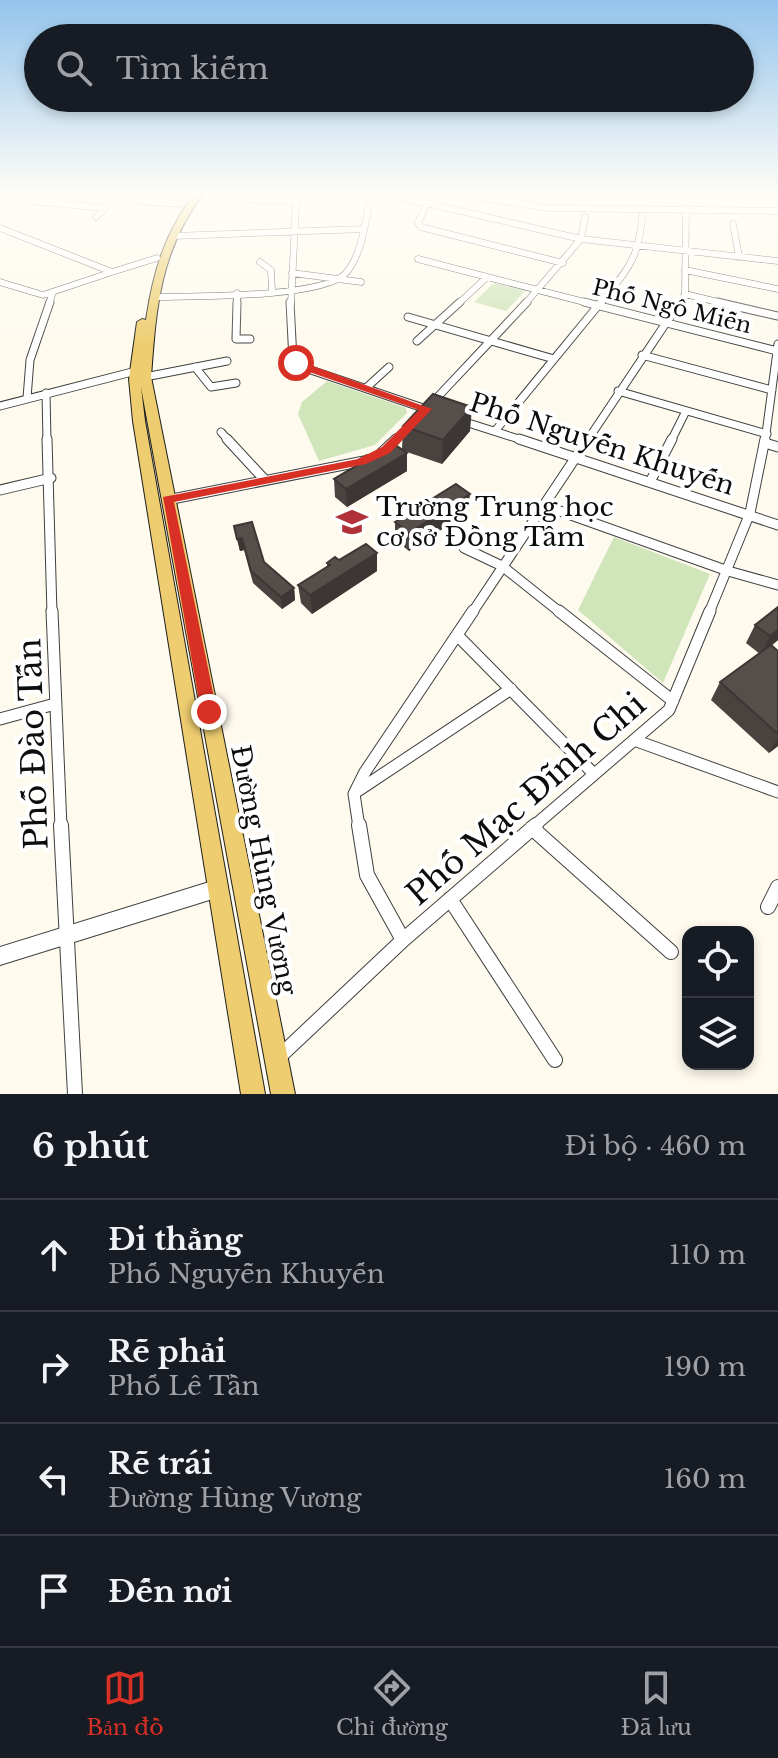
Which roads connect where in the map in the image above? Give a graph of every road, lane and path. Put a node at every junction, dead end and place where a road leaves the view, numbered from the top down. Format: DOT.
graph roads {
  1 [pos="41,244"];
  2 [pos="164,244"];
  3 [pos="170,244"];
  4 [pos="295,244"];
  5 [pos="357,244"];
  6 [pos="488,244"];
  7 [pos="577,244"];
  8 [pos="631,244"];
  9 [pos="685,244"];
  10 [pos="737,244"];
  11 [pos="640,245"];
  12 [pos="685,252"];
  13 [pos="739,257"];
  14 [pos="157,258"];
  15 [pos="418,259"];
  16 [pos="778,261"];
  17 [pos="260,262"];
  18 [pos="563,263"];
  19 [pos="685,270"];
  20 [pos="112,272"];
  21 [pos="292,273"];
  22 [pos="487,277"];
  23 [pos="341,278"];
  24 [pos="0,282"];
  25 [pos="361,282"];
  26 [pos="778,289"];
  27 [pos="290,290"];
  28 [pos="538,290"];
  29 [pos="272,291"];
  30 [pos="53,292"];
  31 [pos="237,293"];
  32 [pos="685,294"];
  33 [pos="157,297"];
  34 [pos="598,305"];
  35 [pos="778,316"];
  36 [pos="408,317"];
  37 [pos="664,322"];
  38 [pos="435,324"];
  39 [pos="250,339"];
  40 [pos="491,340"];
  41 [pos="417,341"];
  42 [pos="778,344"];
  43 [pos="777,351"];
  44 [pos="642,355"];
  45 [pos="554,359"];
  46 [pos="227,361"];
  47 [pos="777,365"];
  48 [pos="195,367"];
  49 [pos="389,367"];
  50 [pos="142,372"];
  51 [pos="236,383"];
  52 [pos="366,388"];
  53 [pos="772,390"];
  54 [pos="618,391"];
  55 [pos="46,393"];
  56 [pos="27,398"];
  57 [pos="0,406"];
  58 [pos="427,409"];
  59 [pos="686,411"];
  60 [pos="440,413"];
  61 [pos="454,418"];
  62 [pos="495,431"];
  63 [pos="221,432"];
  64 [pos="766,439"];
  65 [pos="778,447"];
  66 [pos="574,458"];
  67 [pos="51,478"];
  68 [pos="265,480"];
  69 [pos="650,482"];
  70 [pos="0,490"];
  71 [pos="167,500"];
  72 [pos="543,505"];
  73 [pos="750,513"];
  74 [pos="778,525"];
  75 [pos="464,548"];
  76 [pos="502,566"];
  77 [pos="728,571"];
  78 [pos="778,585"];
  79 [pos="458,636"];
  80 [pos="511,689"];
  81 [pos="673,701"];
  82 [pos="55,704"];
  83 [pos="0,719"];
  84 [pos="634,740"];
  85 [pos="594,774"];
  86 [pos="778,792"];
  87 [pos="354,794"];
  88 [pos="532,828"];
  89 [pos="778,887"];
  90 [pos="219,888"];
  91 [pos="450,899"];
  92 [pos="768,907"];
  93 [pos="67,935"];
  94 [pos="403,940"];
  95 [pos="671,952"];
  96 [pos="0,956"];
  97 [pos="276,1059"];
  98 [pos="555,1060"];
  99 [pos="75,1094"];
  100 [pos="253,1094"];
  101 [pos="283,1094"];
  1 -- 20 [label="street"];
  2 -- 14 [label="main road, Đường Hùng Vương"];
  3 -- 33 [label="main road, Đường Hùng Vương"];
  4 -- 21 [label="street"];
  5 -- 23 [label="street"];
  6 -- 18 [label="street"];
  7 -- 18 [label="street"];
  8 -- 11 [label="street"];
  9 -- 12 [label="street"];
  10 -- 13 [label="street"];
  11 -- 12 [label="street"];
  11 -- 34 [label="street"];
  12 -- 13 [label="street"];
  12 -- 19 [label="street"];
  13 -- 16 [label="street"];
  14 -- 20 [label="street"];
  14 -- 50 [label="main road, Đường Hùng Vương"];
  15 -- 22 [label="street, Phố Ngô Miễn"];
  17 -- 29 [label="street"];
  18 -- 28 [label="street"];
  19 -- 26 [label="street"];
  19 -- 32 [label="street"];
  20 -- 30 [label="street"];
  21 -- 23 [label="street"];
  21 -- 27 [label="street"];
  22 -- 28 [label="street, Phố Ngô Miễn"];
  22 -- 38 [label="street"];
  23 -- 25 [label="street"];
  23 -- 27 [label="street"];
  24 -- 30 [label="street"];
  27 -- 29 [label="street"];
  27 -- 52 [label="street, Phố Nguyễn Khuyến"];
  28 -- 34 [label="street, Phố Ngô Miễn"];
  28 -- 40 [label="street"];
  29 -- 31 [label="street"];
  30 -- 56 [label="street"];
  31 -- 33 [label="street"];
  31 -- 39 [label="street"];
  32 -- 35 [label="street"];
  32 -- 37 [label="street"];
  33 -- 50 [label="main road, Đường Hùng Vương"];
  34 -- 37 [label="street, Phố Ngô Miễn"];
  34 -- 45 [label="street"];
  36 -- 38 [label="street"];
  37 -- 43 [label="street, Phố Ngô Miễn"];
  37 -- 44 [label="street"];
  38 -- 40 [label="street"];
  38 -- 41 [label="street"];
  40 -- 45 [label="street"];
  40 -- 58 [label="street"];
  42 -- 43 [label="street, Phố Mạc Đĩnh Chi"];
  43 -- 47 [label="street, Phố Mạc Đĩnh Chi"];
  44 -- 53 [label="street"];
  44 -- 54 [label="street"];
  45 -- 62 [label="street"];
  46 -- 48 [label="street"];
  47 -- 53 [label="street, Phố Mạc Đĩnh Chi"];
  48 -- 50 [label="street"];
  48 -- 51 [label="street"];
  49 -- 52 [label="street"];
  50 -- 55 [label="street"];
  50 -- 71 [label="main road, Đường Hùng Vương"];
  50 -- 90 [label="main road, Đường Hùng Vương"];
  52 -- 58 [label="street, Phố Nguyễn Khuyến"];
  53 -- 64 [label="street, Phố Mạc Đĩnh Chi"];
  54 -- 59 [label="street"];
  54 -- 66 [label="street"];
  55 -- 56 [label="street"];
  55 -- 67 [label="street, Phố Đào Tấn"];
  56 -- 57 [label="street"];
  58 -- 60 [label="street, Phố Nguyễn Khuyến"];
  58 -- 68 [label="street"];
  59 -- 64 [label="street"];
  59 -- 69 [label="street"];
  61 -- 62 [label="street, Phố Nguyễn Khuyến"];
  62 -- 66 [label="street, Phố Nguyễn Khuyến"];
  63 -- 68 [label="street"];
  64 -- 65 [label="street"];
  64 -- 73 [label="street, Phố Mạc Đĩnh Chi"];
  66 -- 69 [label="street, Phố Nguyễn Khuyến"];
  66 -- 72 [label="street"];
  67 -- 70 [label="street"];
  67 -- 82 [label="street, Phố Đào Tấn"];
  68 -- 71 [label="street"];
  69 -- 73 [label="street, Phố Nguyễn Khuyến"];
  71 -- 97 [label="main road, Đường Hùng Vương"];
  72 -- 76 [label="street"];
  72 -- 77 [label="street"];
  73 -- 74 [label="street, Phố Nguyễn Khuyến"];
  73 -- 77 [label="street, Phố Mạc Đĩnh Chi"];
  75 -- 76 [label="street"];
  76 -- 79 [label="street"];
  76 -- 81 [label="street"];
  77 -- 78 [label="street"];
  77 -- 81 [label="street, Phố Mạc Đĩnh Chi"];
  79 -- 80 [label="street"];
  79 -- 87 [label="street"];
  80 -- 85 [label="street"];
  80 -- 87 [label="street"];
  81 -- 84 [label="street, Phố Mạc Đĩnh Chi"];
  82 -- 83 [label="street"];
  82 -- 93 [label="street, Phố Đào Tấn"];
  84 -- 85 [label="street, Phố Mạc Đĩnh Chi"];
  84 -- 86 [label="street"];
  85 -- 88 [label="street, Phố Mạc Đĩnh Chi"];
  87 -- 94 [label="street"];
  88 -- 91 [label="street, Phố Mạc Đĩnh Chi"];
  88 -- 95 [label="street"];
  89 -- 92 [label="street"];
  90 -- 93 [label="street"];
  90 -- 100 [label="main road, Đường Hùng Vương"];
  91 -- 94 [label="street, Phố Mạc Đĩnh Chi"];
  91 -- 98 [label="street"];
  93 -- 96 [label="street"];
  93 -- 99 [label="street, Phố Đào Tấn"];
  94 -- 97 [label="street, Phố Mạc Đĩnh Chi"];
  97 -- 101 [label="main road, Đường Hùng Vương"];
}
